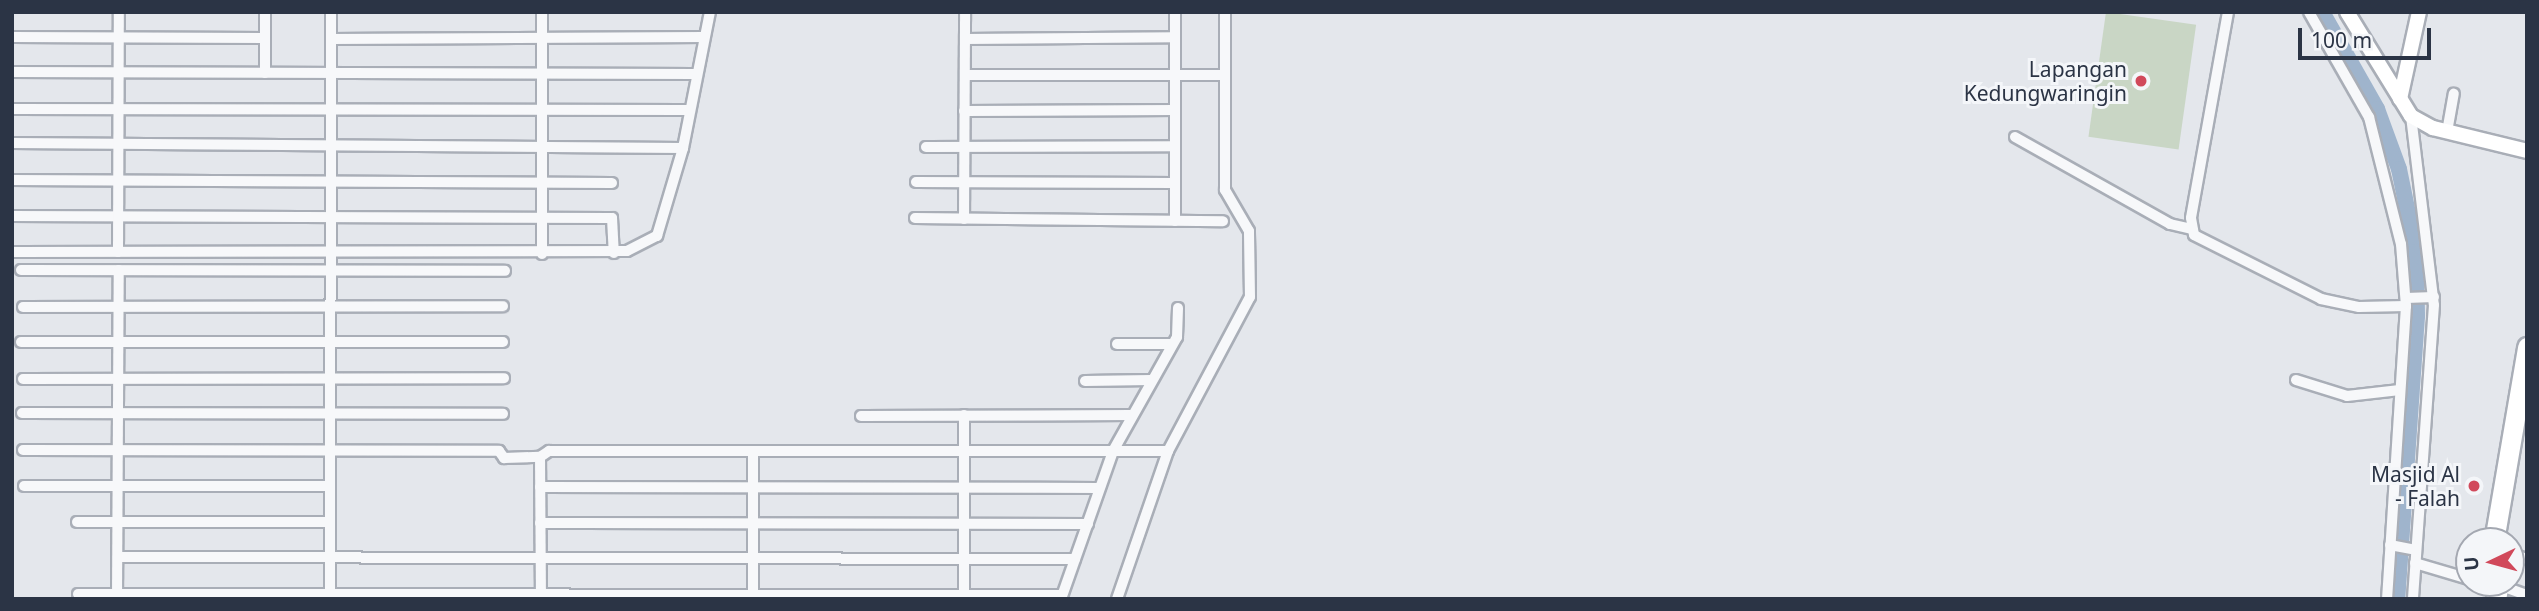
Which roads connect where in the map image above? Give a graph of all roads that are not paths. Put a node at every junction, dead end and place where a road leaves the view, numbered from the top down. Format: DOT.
graph roads {
  1 [pos="119,12"];
  2 [pos="265,12"];
  3 [pos="331,12"];
  4 [pos="542,12"];
  5 [pos="710,12"];
  6 [pos="965,12"];
  7 [pos="1175,12"];
  8 [pos="1225,12"];
  9 [pos="2228,12"];
  10 [pos="2309,12"];
  11 [pos="2347,12"];
  12 [pos="2419,12"];
  13 [pos="12,37"];
  14 [pos="118,37"];
  15 [pos="704,37"];
  16 [pos="1175,37"];
  17 [pos="265,38"];
  18 [pos="331,38"];
  19 [pos="542,38"];
  20 [pos="965,39"];
  21 [pos="12,72"];
  22 [pos="118,72"];
  23 [pos="265,73"];
  24 [pos="331,73"];
  25 [pos="542,74"];
  26 [pos="696,74"];
  27 [pos="965,75"];
  28 [pos="1175,75"];
  29 [pos="1224,75"];
  30 [pos="2454,94"];
  31 [pos="2400,99"];
  32 [pos="12,109"];
  33 [pos="118,109"];
  34 [pos="331,109"];
  35 [pos="542,110"];
  36 [pos="688,110"];
  37 [pos="1175,110"];
  38 [pos="964,111"];
  39 [pos="2411,116"];
  40 [pos="2447,132"];
  41 [pos="2015,137"];
  42 [pos="12,143"];
  43 [pos="118,144"];
  44 [pos="331,145"];
  45 [pos="1175,146"];
  46 [pos="542,147"];
  47 [pos="926,147"];
  48 [pos="964,147"];
  49 [pos="683,148"];
  50 [pos="2527,151"];
  51 [pos="12,180"];
  52 [pos="118,180"];
  53 [pos="916,181"];
  54 [pos="331,182"];
  55 [pos="964,182"];
  56 [pos="542,183"];
  57 [pos="612,183"];
  58 [pos="1175,183"];
  59 [pos="12,216"];
  60 [pos="118,217"];
  61 [pos="331,217"];
  62 [pos="542,218"];
  63 [pos="915,218"];
  64 [pos="964,219"];
  65 [pos="1175,221"];
  66 [pos="1223,221"];
  67 [pos="2192,229"];
  68 [pos="12,252"];
  69 [pos="118,252"];
  70 [pos="614,253"];
  71 [pos="331,254"];
  72 [pos="542,254"];
  73 [pos="22,270"];
  74 [pos="119,270"];
  75 [pos="331,271"];
  76 [pos="505,271"];
  77 [pos="2430,298"];
  78 [pos="2408,300"];
  79 [pos="119,306"];
  80 [pos="331,306"];
  81 [pos="503,306"];
  82 [pos="23,307"];
  83 [pos="1178,308"];
  84 [pos="21,342"];
  85 [pos="119,342"];
  86 [pos="331,342"];
  87 [pos="503,342"];
  88 [pos="1117,344"];
  89 [pos="1172,344"];
  90 [pos="2527,347"];
  91 [pos="330,378"];
  92 [pos="504,378"];
  93 [pos="23,379"];
  94 [pos="118,379"];
  95 [pos="1152,380"];
  96 [pos="2296,380"];
  97 [pos="1085,381"];
  98 [pos="2400,390"];
  99 [pos="2527,409"];
  100 [pos="22,413"];
  101 [pos="118,414"];
  102 [pos="330,414"];
  103 [pos="503,414"];
  104 [pos="964,415"];
  105 [pos="1131,415"];
  106 [pos="861,416"];
  107 [pos="23,450"];
  108 [pos="118,450"];
  109 [pos="330,450"];
  110 [pos="752,451"];
  111 [pos="964,451"];
  112 [pos="1114,451"];
  113 [pos="1168,451"];
  114 [pos="540,457"];
  115 [pos="24,486"];
  116 [pos="118,486"];
  117 [pos="330,486"];
  118 [pos="540,487"];
  119 [pos="753,487"];
  120 [pos="964,487"];
  121 [pos="1099,488"];
  122 [pos="77,522"];
  123 [pos="118,522"];
  124 [pos="330,522"];
  125 [pos="540,523"];
  126 [pos="753,523"];
  127 [pos="964,523"];
  128 [pos="1088,524"];
  129 [pos="2496,527"];
  130 [pos="2508,527"];
  131 [pos="2392,546"];
  132 [pos="2413,549"];
  133 [pos="118,557"];
  134 [pos="330,559"];
  135 [pos="541,559"];
  136 [pos="753,559"];
  137 [pos="1076,559"];
  138 [pos="964,560"];
  139 [pos="2415,563"];
  140 [pos="2455,576"];
  141 [pos="78,594"];
  142 [pos="117,596"];
  143 [pos="330,597"];
  144 [pos="541,597"];
  145 [pos="753,597"];
  146 [pos="964,597"];
  147 [pos="1061,597"];
  148 [pos="1117,599"];
  149 [pos="2386,599"];
  150 [pos="2413,599"];
  1 -- 14 [label="street"];
  2 -- 17 [label="street"];
  3 -- 18 [label="street"];
  4 -- 19 [label="street"];
  5 -- 15 [label="street"];
  6 -- 20 [label="street"];
  7 -- 16 [label="street"];
  8 -- 29 [label="street"];
  9 -- 67 [label="street"];
  10 -- 78 [label="street"];
  11 -- 31 [label="main road"];
  12 -- 31 [label="main road"];
  13 -- 14 [label="street"];
  14 -- 17 [label="street"];
  14 -- 22 [label="street"];
  15 -- 19 [label="street"];
  15 -- 26 [label="street"];
  16 -- 20 [label="street"];
  16 -- 28 [label="street"];
  17 -- 23 [label="street"];
  18 -- 19 [label="street"];
  18 -- 24 [label="street"];
  19 -- 25 [label="street"];
  20 -- 27 [label="street"];
  21 -- 22 [label="street"];
  22 -- 23 [label="street"];
  22 -- 33 [label="street"];
  23 -- 24 [label="street"];
  24 -- 25 [label="street"];
  24 -- 34 [label="street"];
  25 -- 26 [label="street"];
  25 -- 35 [label="street"];
  26 -- 36 [label="street"];
  27 -- 28 [label="street"];
  27 -- 38 [label="street"];
  28 -- 29 [label="street"];
  28 -- 37 [label="street"];
  29 -- 113 [label="street"];
  30 -- 40 [label="street"];
  31 -- 39 [label="main road"];
  32 -- 33 [label="street"];
  33 -- 34 [label="street"];
  33 -- 43 [label="street"];
  34 -- 35 [label="street"];
  34 -- 44 [label="street"];
  35 -- 36 [label="street"];
  35 -- 46 [label="street"];
  36 -- 49 [label="street"];
  37 -- 38 [label="street"];
  37 -- 45 [label="street"];
  38 -- 48 [label="street"];
  39 -- 40 [label="main road"];
  39 -- 77 [label="street"];
  40 -- 50 [label="main road"];
  41 -- 67 [label="street"];
  42 -- 43 [label="street"];
  43 -- 44 [label="street"];
  43 -- 52 [label="street"];
  44 -- 46 [label="street"];
  44 -- 54 [label="street"];
  45 -- 48 [label="street"];
  45 -- 58 [label="street"];
  46 -- 49 [label="street"];
  46 -- 56 [label="street"];
  47 -- 48 [label="street"];
  48 -- 55 [label="street"];
  49 -- 70 [label="street"];
  51 -- 52 [label="street"];
  52 -- 54 [label="street"];
  52 -- 60 [label="street"];
  53 -- 55 [label="street"];
  54 -- 56 [label="street"];
  54 -- 61 [label="street"];
  55 -- 58 [label="street"];
  55 -- 64 [label="street"];
  56 -- 57 [label="street"];
  56 -- 62 [label="street"];
  58 -- 65 [label="street"];
  59 -- 60 [label="street"];
  60 -- 61 [label="street"];
  60 -- 69 [label="street"];
  61 -- 62 [label="street"];
  61 -- 71 [label="street"];
  62 -- 70 [label="street"];
  62 -- 72 [label="street"];
  63 -- 64 [label="street"];
  64 -- 65 [label="street"];
  65 -- 66 [label="street"];
  67 -- 78 [label="street"];
  68 -- 69 [label="street"];
  69 -- 71 [label="street"];
  70 -- 72 [label="street"];
  71 -- 72 [label="street"];
  71 -- 75 [label="street"];
  73 -- 74 [label="street"];
  74 -- 75 [label="street"];
  74 -- 79 [label="street"];
  75 -- 76 [label="street"];
  75 -- 80 [label="street"];
  77 -- 78 [label="street"];
  77 -- 132 [label="street"];
  78 -- 98 [label="street"];
  79 -- 80 [label="street"];
  79 -- 82 [label="street"];
  79 -- 85 [label="street"];
  80 -- 81 [label="street"];
  80 -- 86 [label="street"];
  83 -- 89 [label="street"];
  84 -- 85 [label="street"];
  85 -- 86 [label="street"];
  85 -- 94 [label="street"];
  86 -- 87 [label="street"];
  86 -- 91 [label="street"];
  88 -- 89 [label="street"];
  89 -- 95 [label="street"];
  90 -- 129 [label="highway"];
  91 -- 92 [label="street"];
  91 -- 94 [label="street"];
  91 -- 102 [label="street"];
  93 -- 94 [label="street"];
  94 -- 101 [label="street"];
  95 -- 97 [label="street"];
  95 -- 105 [label="street"];
  96 -- 98 [label="street"];
  98 -- 131 [label="street"];
  99 -- 130 [label="highway"];
  100 -- 101 [label="street"];
  101 -- 102 [label="street"];
  101 -- 108 [label="street"];
  102 -- 103 [label="street"];
  102 -- 109 [label="street"];
  104 -- 105 [label="street"];
  104 -- 106 [label="street"];
  104 -- 111 [label="street"];
  105 -- 112 [label="street"];
  107 -- 108 [label="street"];
  108 -- 109 [label="street"];
  108 -- 116 [label="street"];
  109 -- 114 [label="street"];
  109 -- 117 [label="street"];
  110 -- 111 [label="street"];
  110 -- 114 [label="street"];
  110 -- 119 [label="street"];
  111 -- 112 [label="street"];
  111 -- 120 [label="street"];
  112 -- 113 [label="street"];
  112 -- 121 [label="street"];
  113 -- 148 [label="street"];
  114 -- 118 [label="street"];
  115 -- 116 [label="street"];
  116 -- 117 [label="street"];
  116 -- 123 [label="street"];
  117 -- 124 [label="street"];
  118 -- 119 [label="street"];
  118 -- 125 [label="street"];
  119 -- 120 [label="street"];
  119 -- 126 [label="street"];
  120 -- 121 [label="street"];
  120 -- 127 [label="street"];
  121 -- 128 [label="street"];
  122 -- 123 [label="street"];
  123 -- 124 [label="street"];
  123 -- 133 [label="street"];
  124 -- 134 [label="street"];
  125 -- 126 [label="street"];
  125 -- 135 [label="street"];
  126 -- 127 [label="street"];
  126 -- 136 [label="street"];
  127 -- 128 [label="street"];
  127 -- 138 [label="street"];
  128 -- 137 [label="street"];
  131 -- 132 [label="street"];
  131 -- 149 [label="street"];
  132 -- 139 [label="street"];
  133 -- 134 [label="street"];
  133 -- 142 [label="street"];
  134 -- 135 [label="street"];
  134 -- 143 [label="street"];
  135 -- 136 [label="street"];
  135 -- 144 [label="street"];
  136 -- 138 [label="street"];
  136 -- 145 [label="street"];
  137 -- 138 [label="street"];
  137 -- 147 [label="street"];
  138 -- 146 [label="street"];
  139 -- 140 [label="street"];
  139 -- 150 [label="street"];
  141 -- 142 [label="street"];
  142 -- 143 [label="street"];
  143 -- 144 [label="street"];
  144 -- 145 [label="street"];
  145 -- 146 [label="street"];
  146 -- 147 [label="street"];
}
